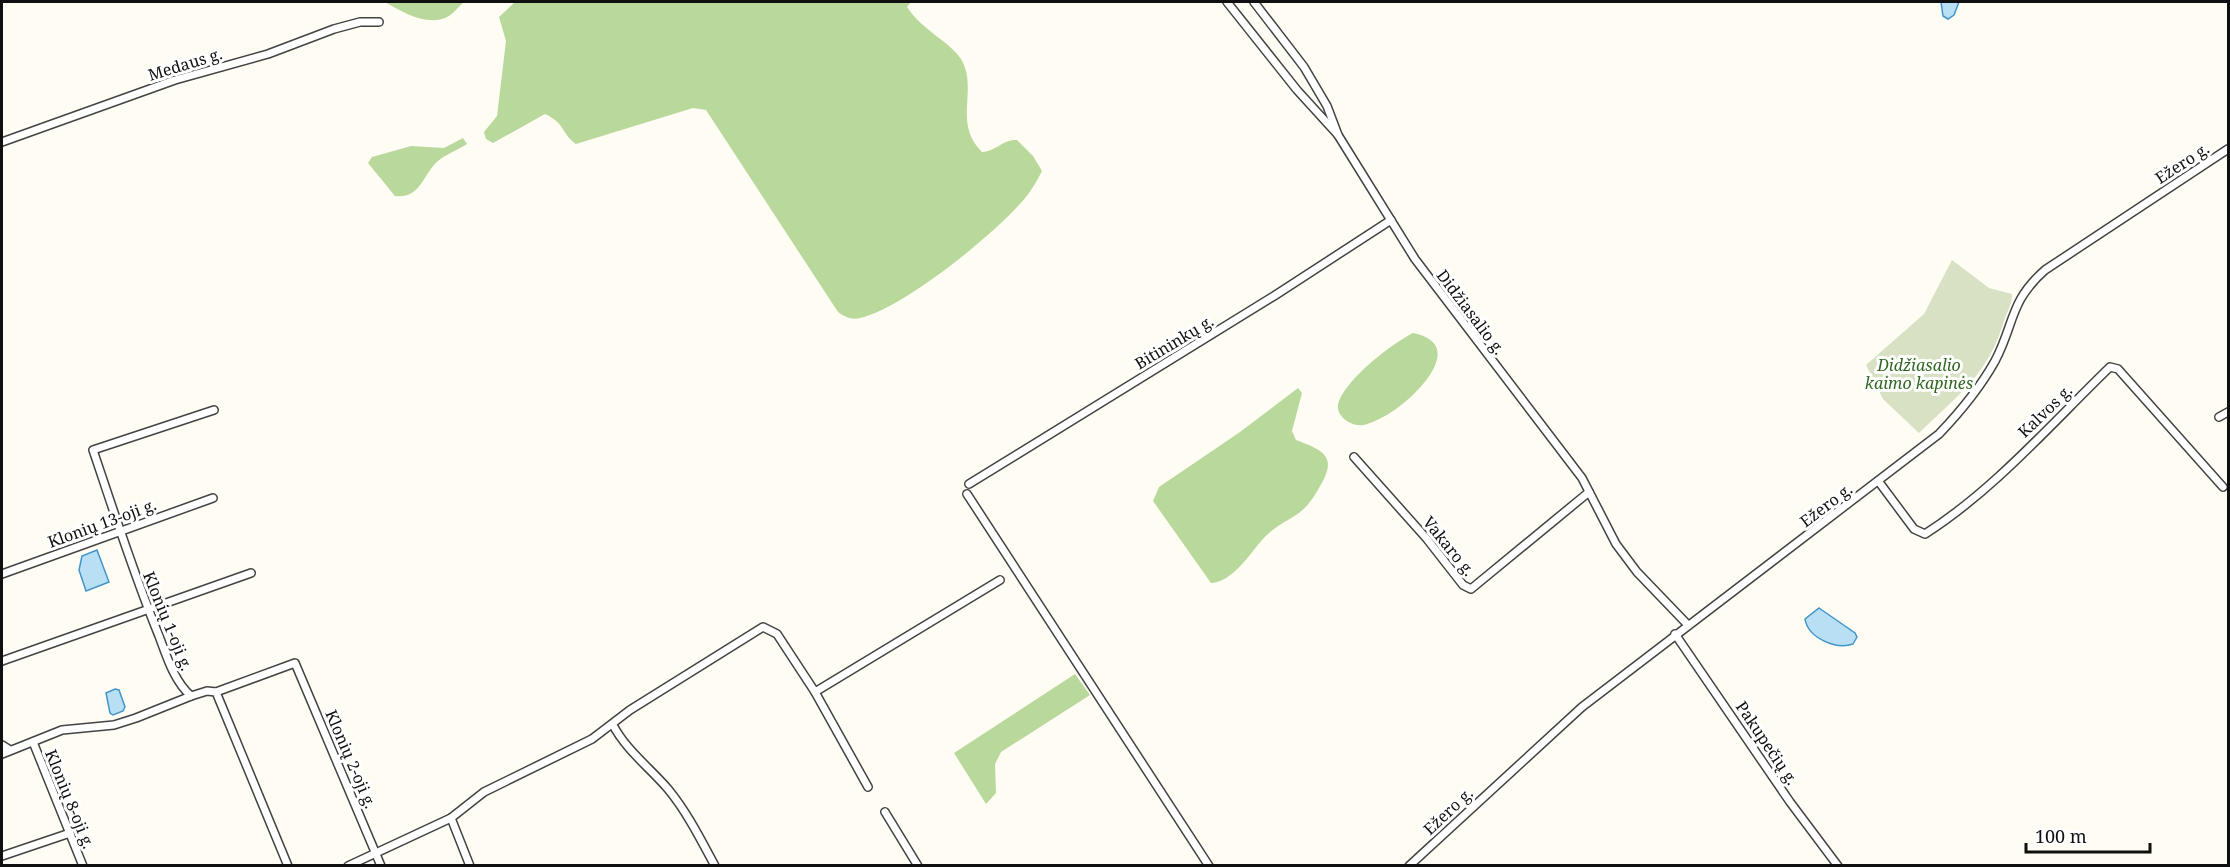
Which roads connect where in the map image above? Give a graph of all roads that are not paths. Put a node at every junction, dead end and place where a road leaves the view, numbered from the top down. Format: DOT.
graph roads {
  1 [pos="1227,2"];
  2 [pos="1254,2"];
  3 [pos="379,22"];
  4 [pos="1338,135"];
  5 [pos="2,142"];
  6 [pos="2229,149"];
  7 [pos="1391,220"];
  8 [pos="214,410"];
  9 [pos="2229,412"];
  10 [pos="2219,417"];
  11 [pos="1354,457"];
  12 [pos="1879,482"];
  13 [pos="969,484"];
  14 [pos="2223,488"];
  15 [pos="1589,492"];
  16 [pos="967,494"];
  17 [pos="213,498"];
  18 [pos="120,531"];
  19 [pos="251,573"];
  20 [pos="2,574"];
  21 [pos="1000,580"];
  22 [pos="147,608"];
  23 [pos="1687,624"];
  24 [pos="1675,633"];
  25 [pos="2,661"];
  26 [pos="216,692"];
  27 [pos="814,692"];
  28 [pos="191,696"];
  29 [pos="613,725"];
  30 [pos="33,742"];
  31 [pos="2,745"];
  32 [pos="10,750"];
  33 [pos="2,754"];
  34 [pos="868,788"];
  35 [pos="885,812"];
  36 [pos="451,818"];
  37 [pos="70,833"];
  38 [pos="377,854"];
  39 [pos="2,856"];
  40 [pos="83,866"];
  41 [pos="288,866"];
  42 [pos="348,866"];
  43 [pos="381,866"];
  44 [pos="470,866"];
  45 [pos="715,866"];
  46 [pos="918,866"];
  47 [pos="1209,866"];
  48 [pos="1409,866"];
  49 [pos="1838,866"];
  1 -- 4 [label="street"];
  2 -- 4 [label="street, Didžiasalio g."];
  3 -- 5 [label="street, Medaus g."];
  4 -- 7 [label="street, Didžiasalio g."];
  6 -- 12 [label="street, Ežero g."];
  7 -- 13 [label="street, Bitininkų g."];
  7 -- 15 [label="street, Didžiasalio g."];
  8 -- 18 [label="street, Klonių 1-oji g."];
  9 -- 10 [label="street"];
  11 -- 15 [label="street, Vakaro g."];
  12 -- 14 [label="street, Kalvos g."];
  12 -- 23 [label="street, Ežero g."];
  15 -- 23 [label="street, Didžiasalio g."];
  16 -- 47 [label="street"];
  17 -- 18 [label="street, Klonių 13-oji g."];
  18 -- 20 [label="street, Klonių 13-oji g."];
  18 -- 22 [label="street, Klonių 1-oji g."];
  19 -- 22 [label="street"];
  21 -- 27 [label="street"];
  22 -- 25 [label="street"];
  22 -- 28 [label="street, Klonių 1-oji g."];
  23 -- 24 [label="street, Ežero g."];
  24 -- 48 [label="street, Ežero g."];
  24 -- 49 [label="street, Pakupečių g."];
  26 -- 28 [label="street"];
  26 -- 38 [label="street, Klonių 2-oji g."];
  26 -- 41 [label="street"];
  27 -- 29 [label="street"];
  27 -- 34 [label="street"];
  28 -- 30 [label="street"];
  29 -- 36 [label="street"];
  29 -- 45 [label="street"];
  30 -- 32 [label="street"];
  30 -- 37 [label="street, Klonių 8-oji g."];
  31 -- 32 [label="street"];
  32 -- 33 [label="street"];
  35 -- 46 [label="street"];
  36 -- 38 [label="street"];
  36 -- 44 [label="street"];
  37 -- 39 [label="street"];
  37 -- 40 [label="street, Klonių 8-oji g."];
  38 -- 42 [label="street"];
  38 -- 43 [label="street, Klonių 2-oji g."];
}
